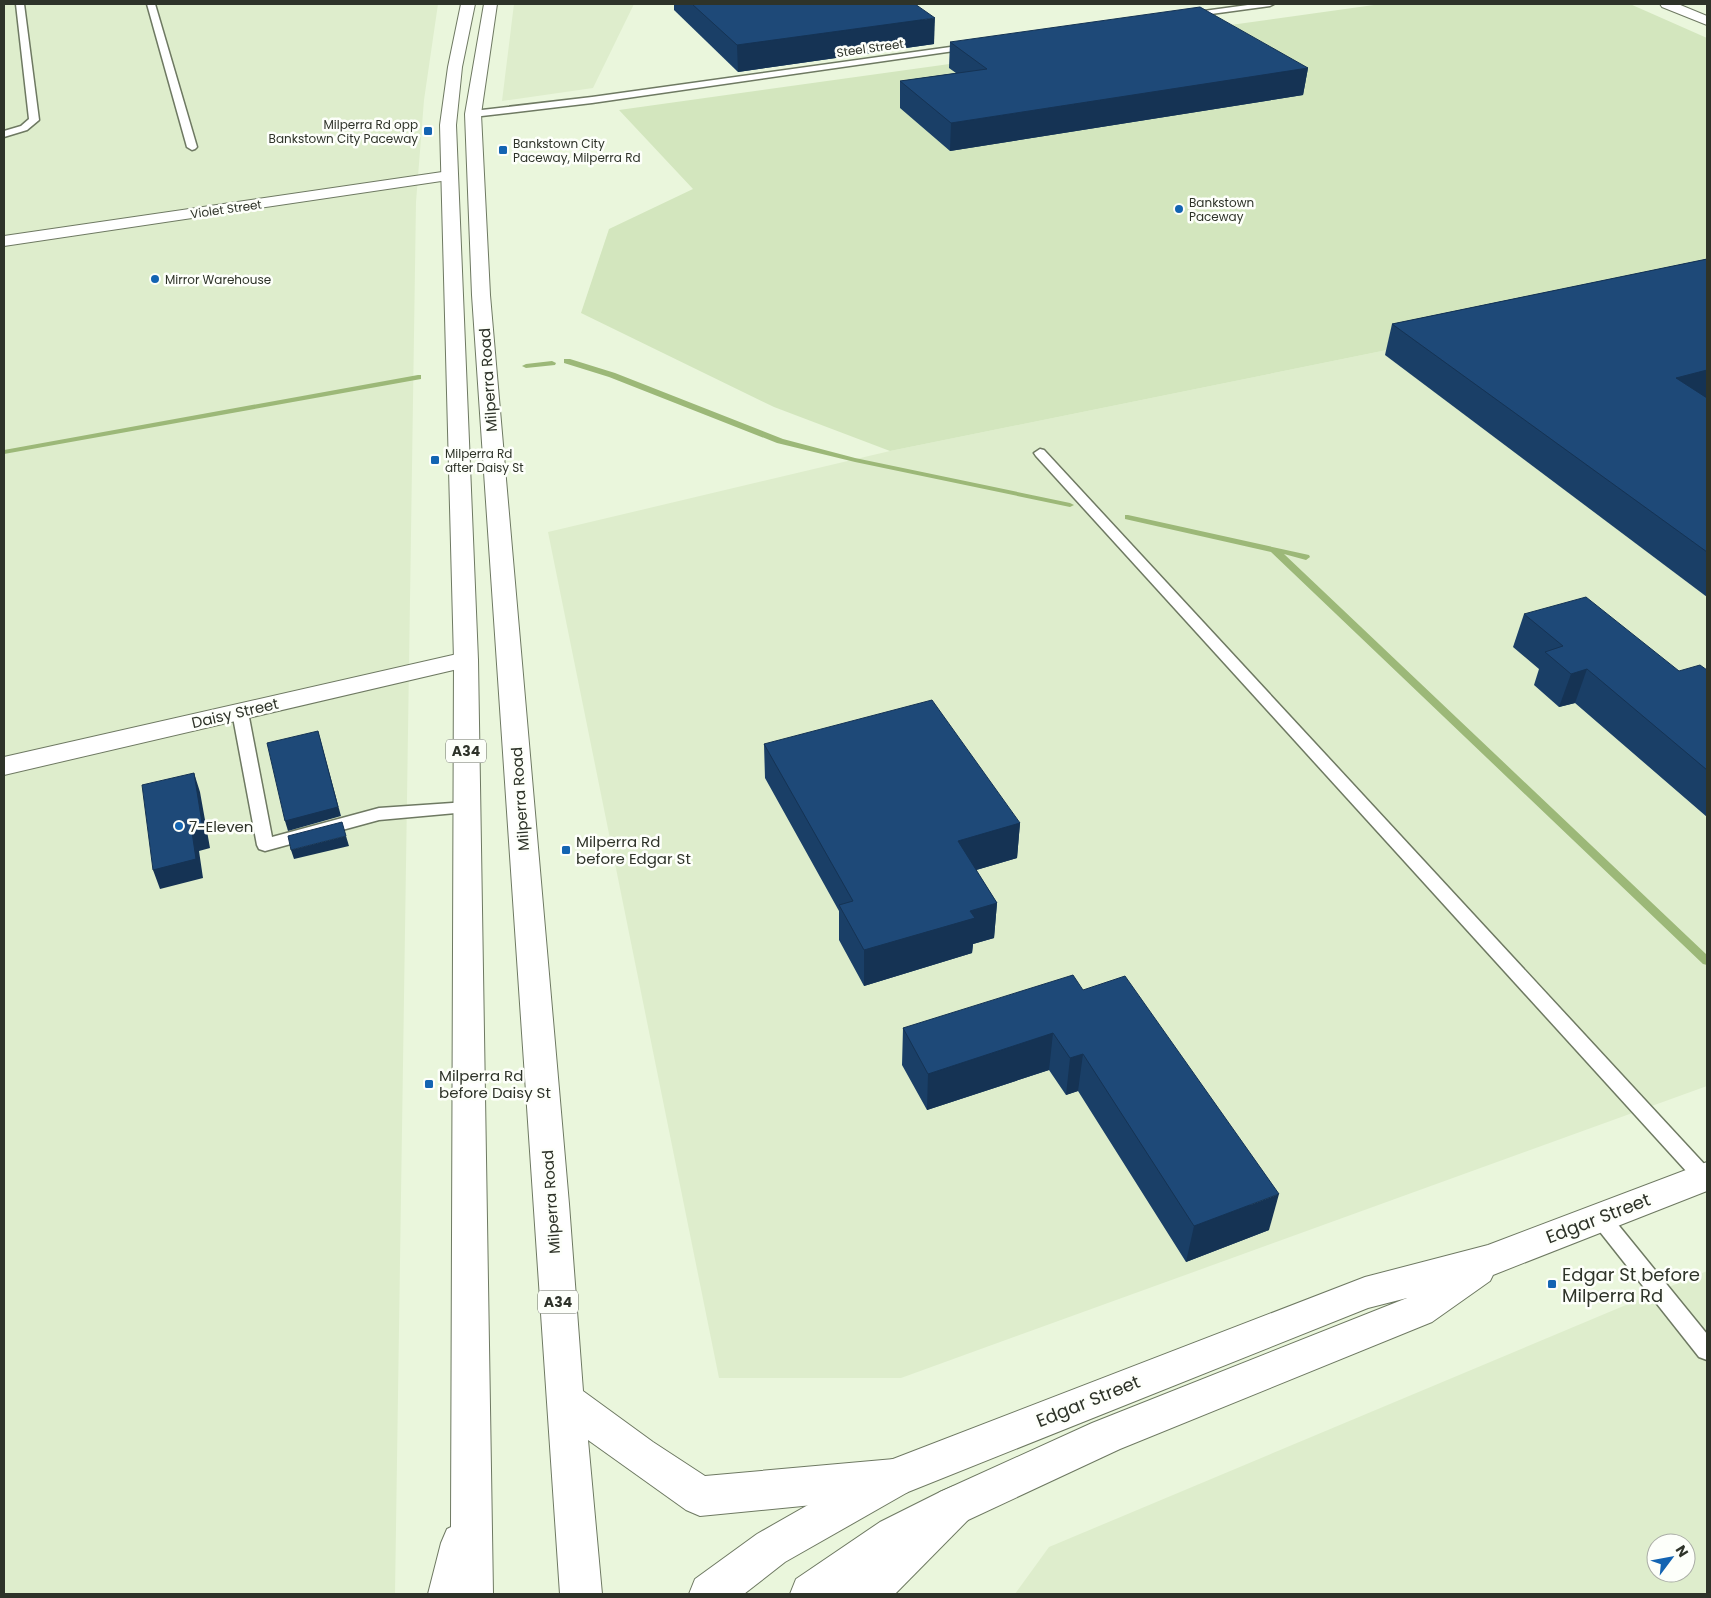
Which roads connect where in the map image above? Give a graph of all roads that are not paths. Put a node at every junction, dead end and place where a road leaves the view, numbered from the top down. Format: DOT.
graph roads {
  1 [pos="20,4"];
  2 [pos="151,4"];
  3 [pos="468,4"];
  4 [pos="490,4"];
  5 [pos="1270,4"];
  6 [pos="1666,4"];
  7 [pos="1184,16"];
  8 [pos="1707,21"];
  9 [pos="982,44"];
  10 [pos="474,114"];
  11 [pos="4,134"];
  12 [pos="192,146"];
  13 [pos="449,176"];
  14 [pos="4,241"];
  15 [pos="1040,454"];
  16 [pos="466,660"];
  17 [pos="240,712"];
  18 [pos="4,766"];
  19 [pos="467,807"];
  20 [pos="1706,1176"];
  21 [pos="1600,1217"];
  22 [pos="1490,1260"];
  23 [pos="1707,1350"];
  24 [pos="565,1400"];
  25 [pos="894,1478"];
  26 [pos="472,1500"];
  27 [pos="954,1506"];
  28 [pos="449,1594"];
  29 [pos="472,1594"];
  30 [pos="581,1594"];
  31 [pos="710,1594"];
  32 [pos="811,1594"];
  33 [pos="866,1594"];
  1 -- 11 [label="lane"];
  2 -- 12 [label="lane"];
  3 -- 13 [label="main road, Milperra Road / A34"];
  4 -- 10 [label="main road, Milperra Road / A34"];
  5 -- 7 [label="lane"];
  6 -- 8 [label="main road"];
  9 -- 10 [label="lane, Steel Street"];
  10 -- 24 [label="main road, Milperra Road / A34"];
  13 -- 14 [label="main road, Violet Street"];
  13 -- 16 [label="main road, Milperra Road / A34"];
  15 -- 20 [label="lane"];
  16 -- 17 [label="main road, Daisy Street"];
  16 -- 19 [label="main road, Milperra Road / A34"];
  17 -- 18 [label="main road, Daisy Street"];
  17 -- 19 [label="lane"];
  19 -- 26 [label="main road, Milperra Road / A34"];
  20 -- 21 [label="main road, Edgar Street"];
  21 -- 22 [label="main road, Edgar Street"];
  21 -- 23 [label="lane"];
  22 -- 25 [label="main road, Edgar Street"];
  22 -- 27 [label="main road, Edgar Street"];
  24 -- 25 [label="main road"];
  24 -- 30 [label="main road, Milperra Road / A34"];
  25 -- 31 [label="main road, Edgar Street"];
  26 -- 28 [label="main road"];
  26 -- 29 [label="main road, Milperra Road / A34"];
  27 -- 32 [label="main road, Edgar Street"];
  27 -- 33 [label="main road"];
}
